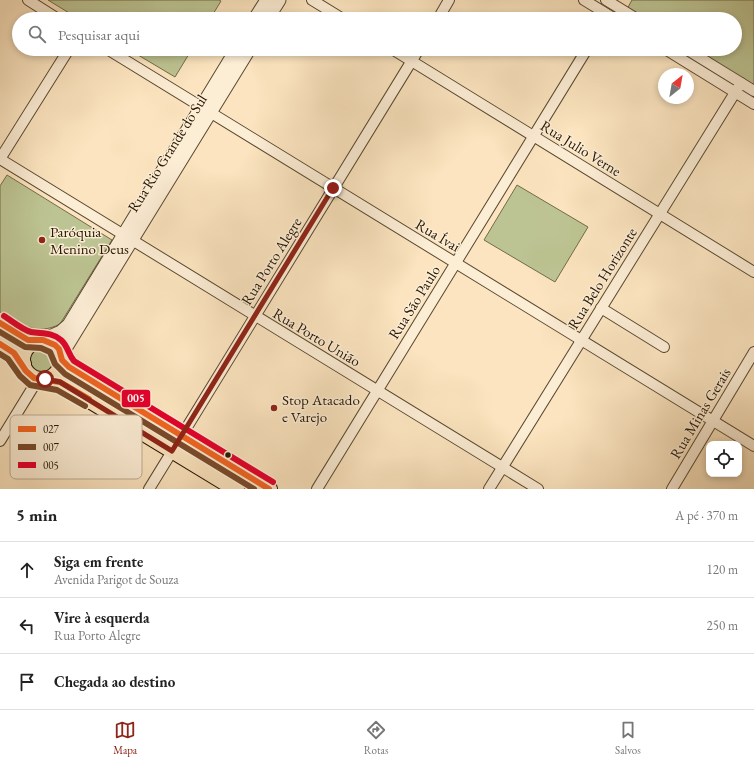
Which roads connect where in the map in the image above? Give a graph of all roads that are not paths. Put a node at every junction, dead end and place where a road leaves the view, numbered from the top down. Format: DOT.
graph roads {
  1 [pos="28,0"];
  2 [pos="267,0"];
  3 [pos="279,0"];
  4 [pos="312,0"];
  5 [pos="449,0"];
  6 [pos="584,0"];
  7 [pos="613,2"];
  8 [pos="47,12"];
  9 [pos="259,12"];
  10 [pos="272,12"];
  11 [pos="332,12"];
  12 [pos="442,12"];
  13 [pos="601,12"];
  14 [pos="611,12"];
  15 [pos="627,12"];
  16 [pos="65,56"];
  17 [pos="118,56"];
  18 [pos="233,56"];
  19 [pos="244,56"];
  20 [pos="404,56"];
  21 [pos="415,56"];
  22 [pos="583,56"];
  23 [pos="676,56"];
  24 [pos="698,56"];
  25 [pos="412,61"];
  26 [pos="741,82"];
  27 [pos="754,91"];
  28 [pos="735,92"];
  29 [pos="754,104"];
  30 [pos="206,110"];
  31 [pos="534,136"];
  32 [pos="0,159"];
  33 [pos="333,188"];
  34 [pos="660,214"];
  35 [pos="128,238"];
  36 [pos="456,263"];
  37 [pos="754,272"];
  38 [pos="601,308"];
  39 [pos="255,316"];
  40 [pos="0,323"];
  41 [pos="39,340"];
  42 [pos="581,340"];
  43 [pos="0,344"];
  44 [pos="664,347"];
  45 [pos="754,352"];
  46 [pos="62,358"];
  47 [pos="23,364"];
  48 [pos="44,379"];
  49 [pos="377,391"];
  50 [pos="18,415"];
  51 [pos="114,415"];
  52 [pos="713,420"];
  53 [pos="10,427"];
  54 [pos="142,433"];
  55 [pos="182,435"];
  56 [pos="0,441"];
  57 [pos="754,446"];
  58 [pos="172,451"];
  59 [pos="502,467"];
  60 [pos="149,489"];
  61 [pos="236,489"];
  62 [pos="269,489"];
  63 [pos="317,489"];
  64 [pos="489,489"];
  65 [pos="538,489"];
  66 [pos="672,489"];
  1 -- 8 [label="street"];
  2 -- 9 [label="street"];
  3 -- 10 [label="street"];
  4 -- 11 [label="street"];
  5 -- 12 [label="street"];
  6 -- 13 [label="street"];
  7 -- 14 [label="street"];
  7 -- 15 [label="street"];
  16 -- 32 [label="street"];
  17 -- 30 [label="street, Rua Ívai"];
  18 -- 30 [label="street, Rua Rio Grande do Sul"];
  19 -- 30 [label="street, Rua Rio Grande do Sul"];
  20 -- 25 [label="street, Rua Julio Verne"];
  21 -- 25 [label="street, Rua Porto Alegre"];
  22 -- 31 [label="street, Rua São Paulo"];
  23 -- 28 [label="street"];
  24 -- 26 [label="street"];
  25 -- 31 [label="street, Rua Julio Verne"];
  25 -- 33 [label="street, Rua Porto Alegre"];
  26 -- 27 [label="street"];
  26 -- 28 [label="street, Rua Belo Horizonte"];
  28 -- 29 [label="street"];
  28 -- 34 [label="street, Rua Belo Horizonte"];
  30 -- 33 [label="street, Rua Ívai"];
  30 -- 35 [label="street, Rua Rio Grande do Sul"];
  31 -- 34 [label="street, Rua Julio Verne"];
  31 -- 36 [label="street, Rua São Paulo"];
  32 -- 35 [label="street, Rua Porto União"];
  33 -- 36 [label="street, Rua Ívai"];
  33 -- 39 [label="street, Rua Porto Alegre"];
  34 -- 37 [label="street, Rua Julio Verne"];
  34 -- 38 [label="street, Rua Belo Horizonte"];
  35 -- 39 [label="street, Rua Porto União"];
  35 -- 41 [label="street, Rua Rio Grande do Sul"];
  35 -- 46 [label="street, Rua Rio Grande do Sul"];
  36 -- 42 [label="street, Rua Ívai"];
  36 -- 49 [label="street, Rua São Paulo"];
  38 -- 42 [label="street, Rua Belo Horizonte"];
  38 -- 44 [label="street"];
  39 -- 49 [label="street, Rua Porto União"];
  39 -- 55 [label="street, Rua Porto Alegre"];
  40 -- 41 [label="main road"];
  41 -- 46 [label="main road"];
  41 -- 47 [label="main road"];
  42 -- 52 [label="street, Rua Ívai"];
  42 -- 59 [label="street, Rua Belo Horizonte"];
  43 -- 47 [label="main road"];
  45 -- 52 [label="street, Rua Minas Gerais"];
  46 -- 48 [label="main road"];
  46 -- 55 [label="main road"];
  47 -- 48 [label="main road"];
  48 -- 50 [label="street"];
  48 -- 51 [label="main road"];
  49 -- 59 [label="street, Rua Porto União"];
  49 -- 63 [label="street, Rua São Paulo"];
  52 -- 57 [label="street, Rua Ívai"];
  52 -- 66 [label="street, Rua Minas Gerais"];
  53 -- 56 [label="street"];
  54 -- 58 [label="main road"];
  55 -- 58 [label="street, Rua Porto Alegre"];
  55 -- 62 [label="main road"];
  58 -- 60 [label="street, Rua Porto Alegre"];
  58 -- 61 [label="main road"];
  59 -- 64 [label="street, Rua Belo Horizonte"];
  59 -- 65 [label="street, Rua Porto União"];
}
